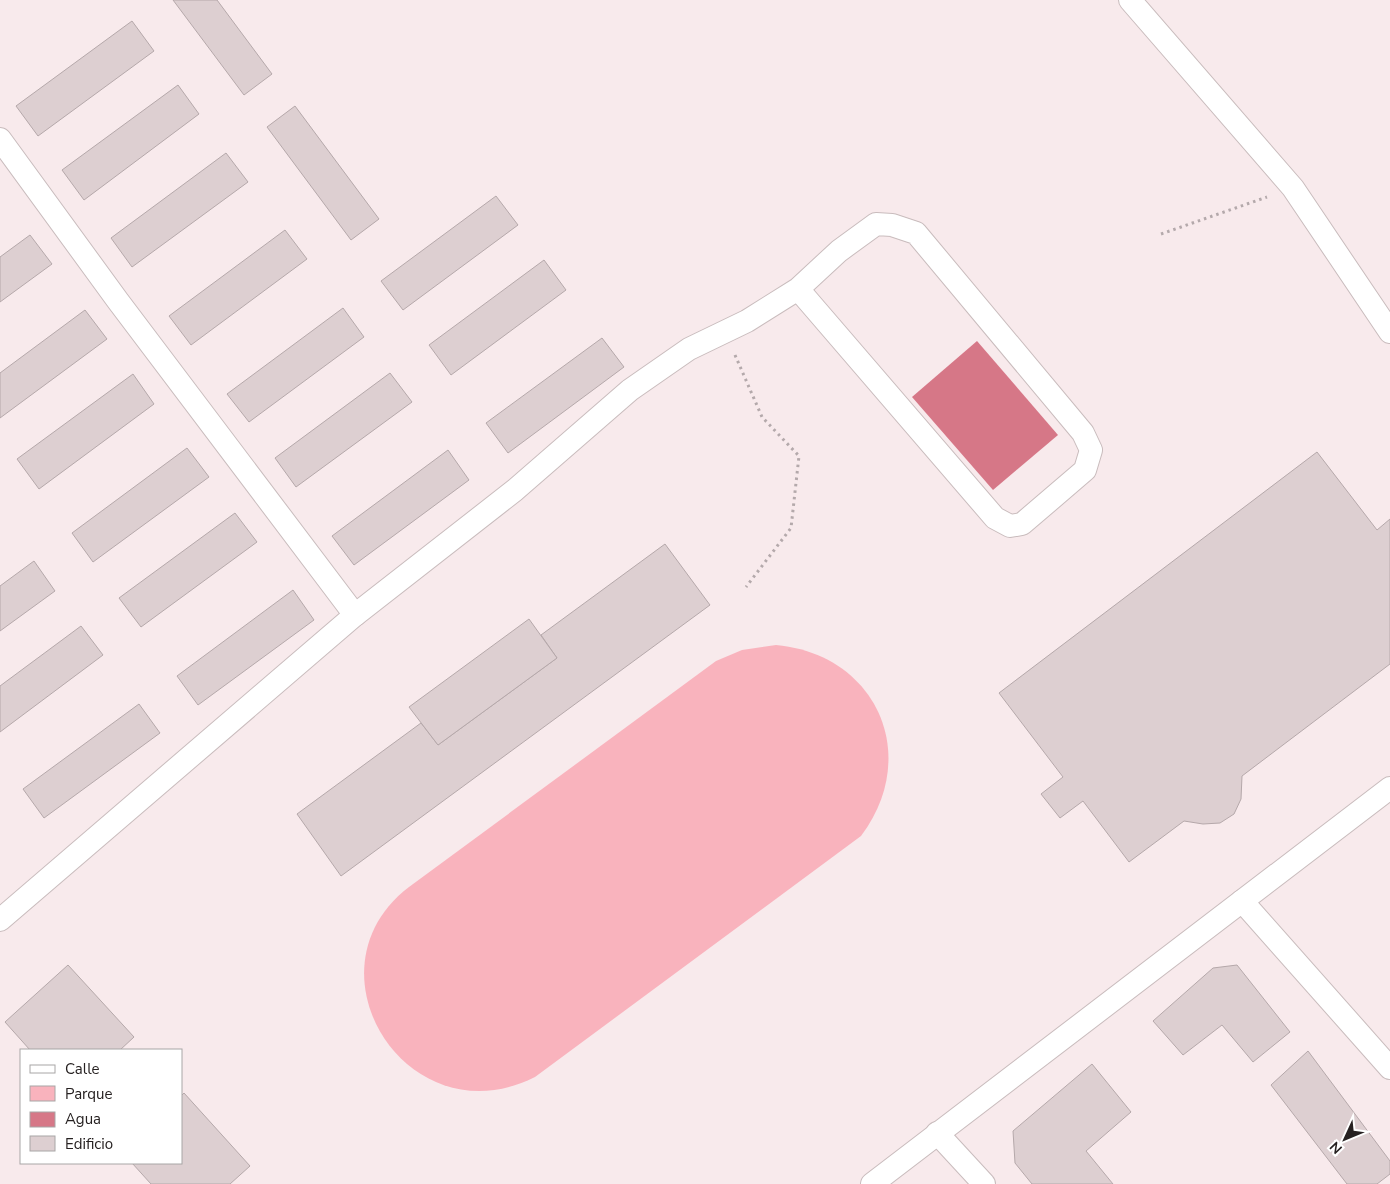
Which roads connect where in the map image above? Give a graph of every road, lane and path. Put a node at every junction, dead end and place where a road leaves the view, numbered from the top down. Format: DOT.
graph roads {
  1 [pos="1130,0"];
  2 [pos="0,139"];
  3 [pos="1293,188"];
  4 [pos="1161,234"];
  5 [pos="798,289"];
  6 [pos="724,332"];
  7 [pos="1390,332"];
  8 [pos="746,587"];
  9 [pos="355,615"];
  10 [pos="1390,788"];
  11 [pos="1242,901"];
  12 [pos="0,920"];
  13 [pos="1390,1068"];
  14 [pos="937,1133"];
  15 [pos="872,1184"];
  16 [pos="984,1184"];
  1 -- 3 [label="street"];
  2 -- 9 [label="street"];
  3 -- 4 [label="path"];
  3 -- 7 [label="street"];
  5 -- 5 [label="street"];
  5 -- 6 [label="street"];
  6 -- 8 [label="path"];
  6 -- 9 [label="street"];
  9 -- 12 [label="street"];
  10 -- 11 [label="street"];
  11 -- 13 [label="street"];
  11 -- 14 [label="street"];
  14 -- 15 [label="street"];
  14 -- 16 [label="street"];
}
